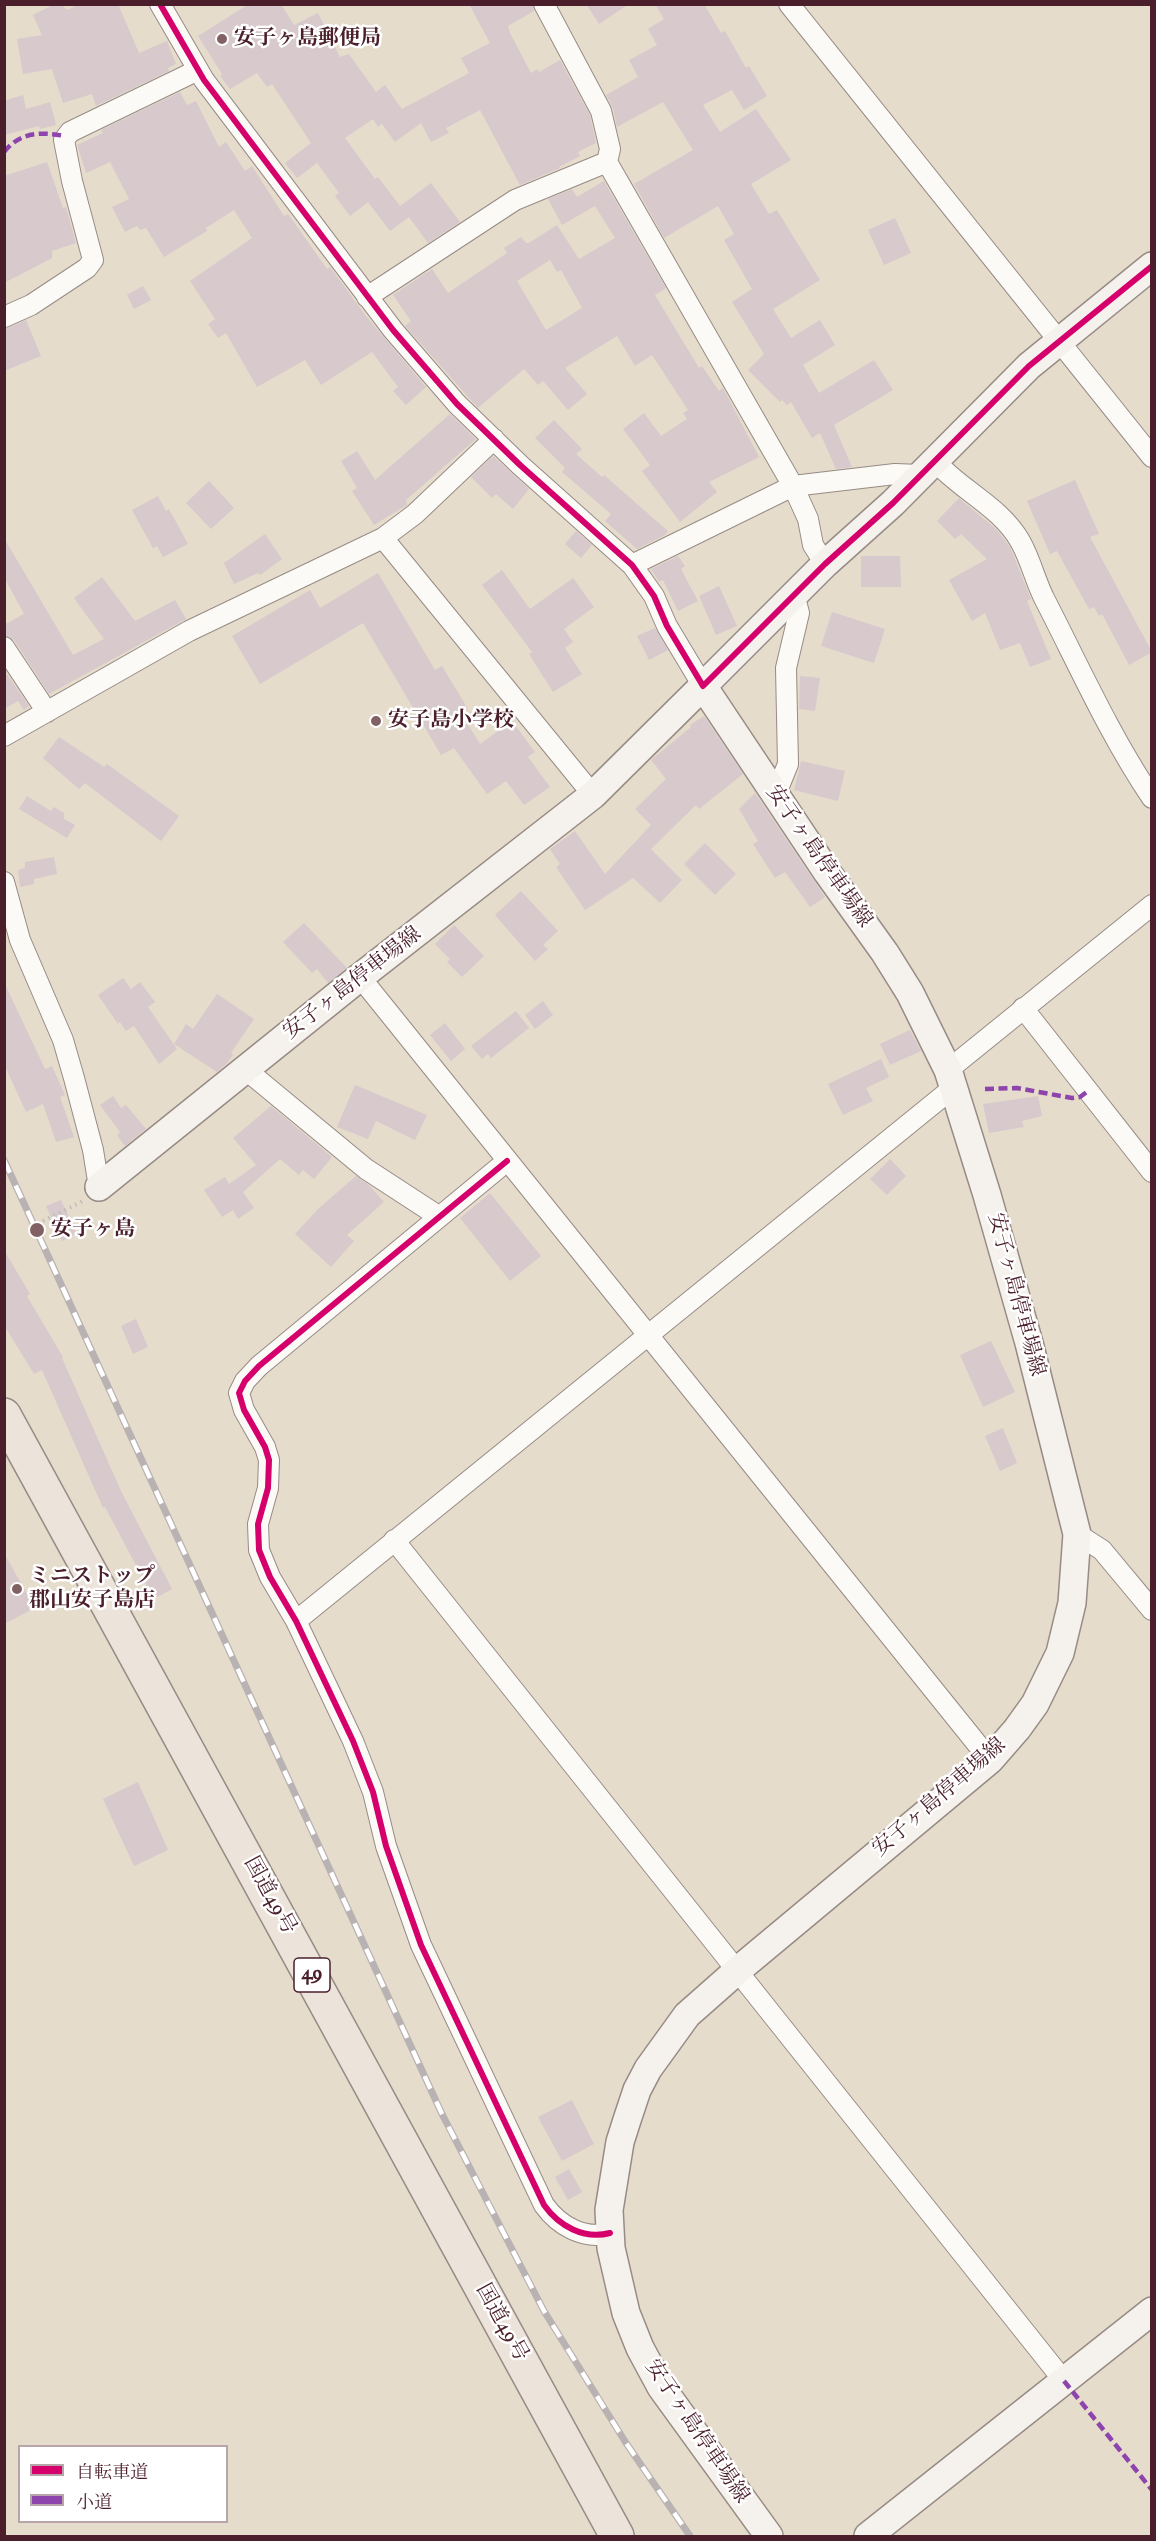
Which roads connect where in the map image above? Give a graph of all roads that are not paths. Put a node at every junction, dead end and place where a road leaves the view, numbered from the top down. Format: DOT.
graph roads {
  1 [pos="160,4"];
  2 [pos="544,4"];
  3 [pos="789,4"];
  4 [pos="198,70"];
  5 [pos="607,162"];
  6 [pos="1152,266"];
  7 [pos="367,297"];
  8 [pos="4,316"];
  9 [pos="1058,341"];
  10 [pos="494,440"];
  11 [pos="1152,457"];
  12 [pos="927,468"];
  13 [pos="793,486"];
  14 [pos="383,538"];
  15 [pos="825,564"];
  16 [pos="632,565"];
  17 [pos="794,594"];
  18 [pos="4,646"];
  19 [pos="703,686"];
  20 [pos="47,712"];
  21 [pos="4,736"];
  22 [pos="593,795"];
  23 [pos="775,796"];
  24 [pos="1152,798"];
  25 [pos="4,882"];
  26 [pos="1152,905"];
  27 [pos="360,977"];
  28 [pos="1023,1008"];
  29 [pos="245,1069"];
  30 [pos="951,1079"];
  31 [pos="507,1161"];
  32 [pos="1152,1172"];
  33 [pos="99,1187"];
  34 [pos="438,1218"];
  35 [pos="649,1335"];
  36 [pos="4,1415"];
  37 [pos="1077,1534"];
  38 [pos="394,1540"];
  39 [pos="1152,1610"];
  40 [pos="296,1621"];
  41 [pos="990,1760"];
  42 [pos="738,1970"];
  43 [pos="610,2233"];
  44 [pos="1152,2311"];
  45 [pos="1064,2381"];
  46 [pos="616,2536"];
  47 [pos="769,2536"];
  48 [pos="868,2536"];
  1 -- 4 [label="street"];
  2 -- 5 [label="street"];
  3 -- 9 [label="street"];
  4 -- 7 [label="street"];
  4 -- 8 [label="street"];
  5 -- 7 [label="street"];
  5 -- 13 [label="street"];
  6 -- 9 [label="main road"];
  7 -- 10 [label="street"];
  9 -- 11 [label="street"];
  9 -- 12 [label="main road"];
  10 -- 14 [label="street"];
  10 -- 16 [label="street"];
  12 -- 13 [label="street"];
  12 -- 15 [label="main road"];
  12 -- 24 [label="street"];
  13 -- 15 [label="street"];
  13 -- 16 [label="street"];
  14 -- 20 [label="street"];
  14 -- 22 [label="street"];
  15 -- 17 [label="main road"];
  16 -- 19 [label="street"];
  17 -- 19 [label="main road"];
  17 -- 23 [label="street"];
  18 -- 20 [label="street"];
  19 -- 22 [label="main road, 安子ヶ島停車場線"];
  19 -- 23 [label="main road, 安子ヶ島停車場線"];
  20 -- 21 [label="street"];
  22 -- 27 [label="main road, 安子ヶ島停車場線"];
  23 -- 30 [label="main road, 安子ヶ島停車場線"];
  25 -- 33 [label="street"];
  26 -- 28 [label="street"];
  27 -- 29 [label="main road, 安子ヶ島停車場線"];
  27 -- 31 [label="street"];
  28 -- 30 [label="street"];
  28 -- 32 [label="street"];
  29 -- 33 [label="main road, 安子ヶ島停車場線"];
  29 -- 34 [label="street"];
  30 -- 35 [label="street"];
  30 -- 37 [label="main road, 安子ヶ島停車場線"];
  31 -- 34 [label="street"];
  31 -- 35 [label="street"];
  34 -- 40 [label="street"];
  35 -- 38 [label="street"];
  35 -- 41 [label="street"];
  36 -- 46 [label="highway, 国道49号 / 49"];
  37 -- 39 [label="street"];
  37 -- 41 [label="main road, 安子ヶ島停車場線"];
  38 -- 40 [label="street"];
  38 -- 42 [label="street"];
  40 -- 43 [label="street"];
  41 -- 42 [label="main road, 安子ヶ島停車場線"];
  42 -- 43 [label="main road, 安子ヶ島停車場線"];
  42 -- 45 [label="street"];
  43 -- 47 [label="main road, 安子ヶ島停車場線"];
  44 -- 45 [label="main road"];
  45 -- 48 [label="main road"];
}
